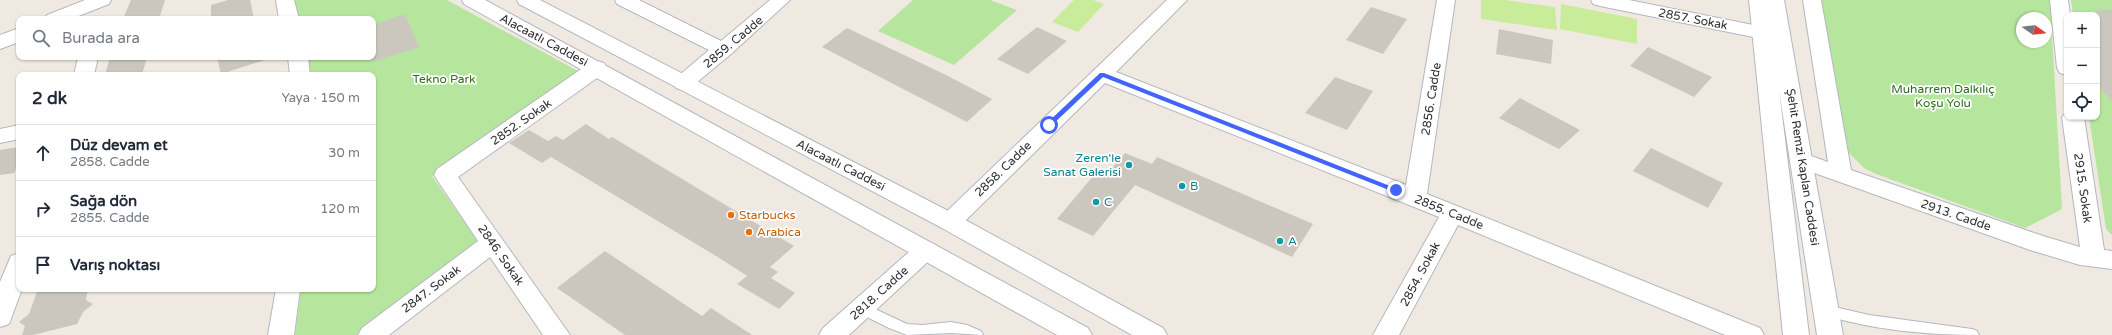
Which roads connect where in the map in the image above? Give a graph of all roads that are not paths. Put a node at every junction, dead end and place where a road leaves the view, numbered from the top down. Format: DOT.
graph roads {
  1 [pos="102,0"];
  2 [pos="284,0"];
  3 [pos="471,0"];
  4 [pos="624,0"];
  5 [pos="781,0"];
  6 [pos="1446,0"];
  7 [pos="1758,0"];
  8 [pos="1775,0"];
  9 [pos="1812,0"];
  10 [pos="2059,0"];
  11 [pos="531,1"];
  12 [pos="1175,1"];
  13 [pos="1608,1"];
  14 [pos="62,16"];
  15 [pos="99,16"];
  16 [pos="288,16"];
  17 [pos="1763,33"];
  18 [pos="16,35"];
  19 [pos="0,43"];
  20 [pos="2065,48"];
  21 [pos="724,50"];
  22 [pos="87,60"];
  23 [pos="298,60"];
  24 [pos="597,68"];
  25 [pos="85,72"];
  26 [pos="300,72"];
  27 [pos="1102,74"];
  28 [pos="683,83"];
  29 [pos="2074,120"];
  30 [pos="16,133"];
  31 [pos="0,136"];
  32 [pos="1803,161"];
  33 [pos="1841,174"];
  34 [pos="445,175"];
  35 [pos="1415,198"];
  36 [pos="1453,213"];
  37 [pos="950,222"];
  38 [pos="492,243"];
  39 [pos="926,250"];
  40 [pos="2102,259"];
  41 [pos="16,263"];
  42 [pos="0,267"];
  43 [pos="16,271"];
  44 [pos="288,292"];
  45 [pos="862,308"];
  46 [pos="1826,310"];
  47 [pos="0,317"];
  48 [pos="281,335"];
  49 [pos="370,335"];
  50 [pos="557,335"];
  51 [pos="832,335"];
  52 [pos="976,335"];
  53 [pos="1080,335"];
  54 [pos="1154,335"];
  55 [pos="1386,335"];
  56 [pos="1751,335"];
  57 [pos="1796,335"];
  58 [pos="1830,335"];
  59 [pos="1972,335"];
  1 -- 14 [label="street"];
  1 -- 15 [label="street"];
  2 -- 16 [label="street"];
  3 -- 24 [label="street, Alacaatlı Caddesi"];
  4 -- 21 [label="street"];
  5 -- 21 [label="street, 2859. Cadde"];
  6 -- 35 [label="street, 2856. Cadde"];
  7 -- 17 [label="street, Şehit Remzi Kaplan Caddesi"];
  8 -- 32 [label="street, Şehit Remzi Kaplan Caddesi"];
  9 -- 33 [label="street"];
  10 -- 20 [label="street"];
  11 -- 28 [label="street, Alacaatlı Caddesi"];
  12 -- 27 [label="street, 2858. Cadde"];
  13 -- 17 [label="street, 2857. Sokak"];
  17 -- 57 [label="street, Şehit Remzi Kaplan Caddesi"];
  18 -- 19 [label="street"];
  21 -- 28 [label="street, 2859. Cadde"];
  22 -- 25 [label="street"];
  23 -- 26 [label="street"];
  24 -- 34 [label="street, 2852. Sokak"];
  24 -- 39 [label="street, Alacaatlı Caddesi"];
  27 -- 35 [label="street, 2855. Cadde"];
  27 -- 37 [label="street, 2858. Cadde"];
  28 -- 37 [label="street, Alacaatlı Caddesi"];
  29 -- 40 [label="street, 2915. Sokak"];
  30 -- 31 [label="street"];
  32 -- 33 [label="street, 2913. Cadde"];
  32 -- 46 [label="street, Şehit Remzi Kaplan Caddesi"];
  33 -- 40 [label="street, 2913. Cadde"];
  34 -- 38 [label="street, 2846. Sokak"];
  35 -- 36 [label="street, 2855. Cadde"];
  36 -- 55 [label="street, 2854. Sokak"];
  36 -- 56 [label="street, 2855. Cadde"];
  37 -- 54 [label="street, Alacaatlı Caddesi"];
  38 -- 49 [label="street, 2847. Sokak"];
  38 -- 50 [label="street, 2846. Sokak"];
  39 -- 45 [label="street, 2818. Cadde"];
  39 -- 53 [label="street, Alacaatlı Caddesi"];
  41 -- 42 [label="street"];
  43 -- 47 [label="street"];
  44 -- 48 [label="street"];
  45 -- 51 [label="street, 2818. Cadde"];
  45 -- 52 [label="lane"];
  46 -- 58 [label="street, Şehit Remzi Kaplan Caddesi"];
  46 -- 59 [label="lane"];
}
